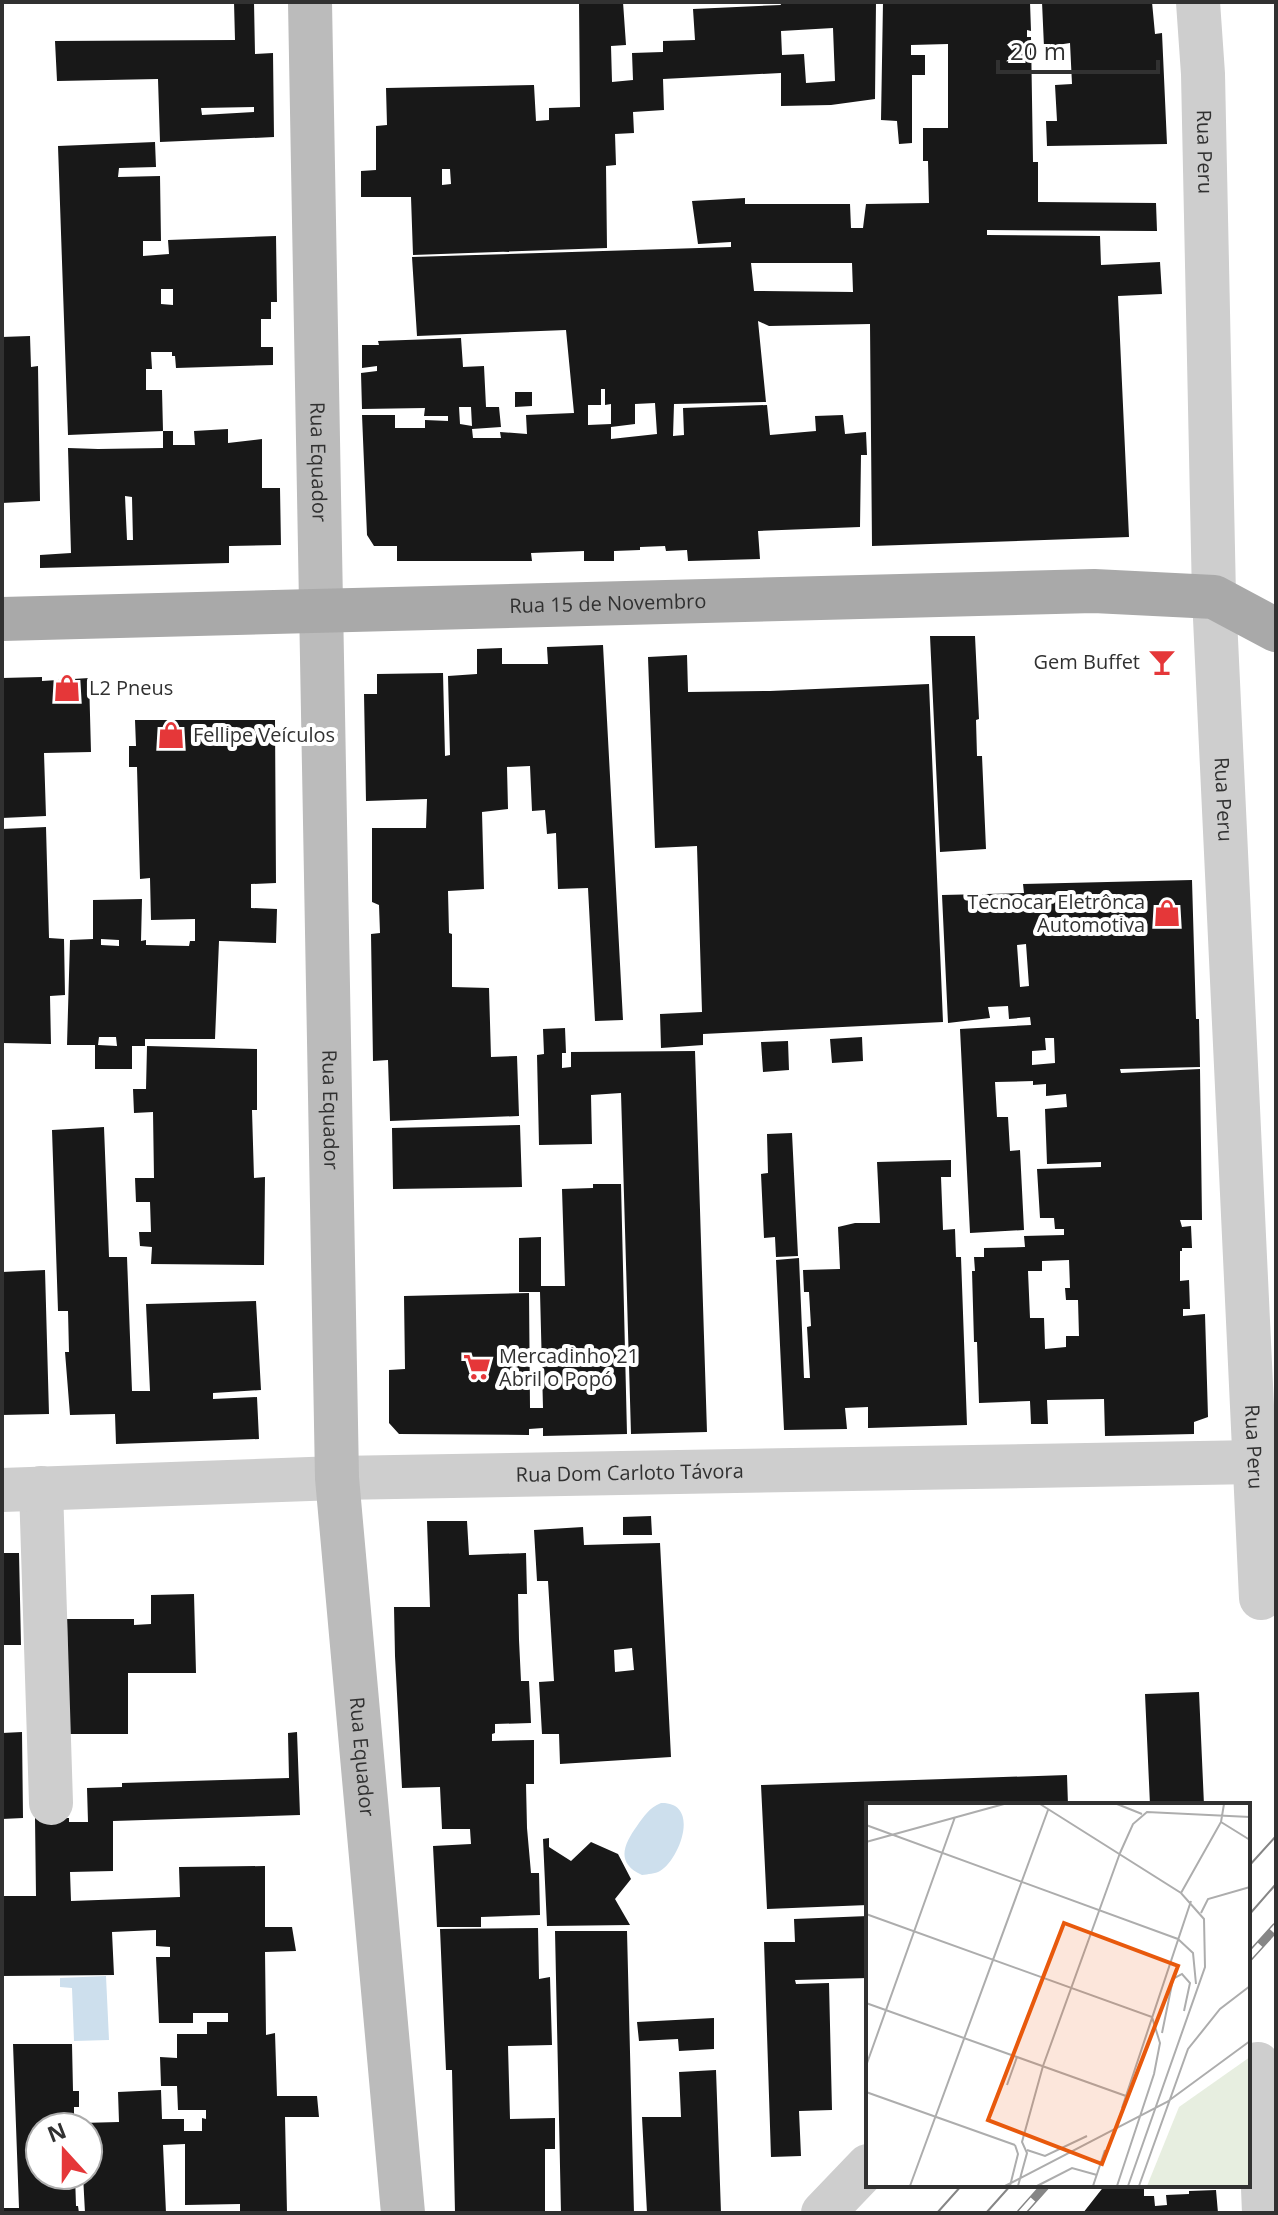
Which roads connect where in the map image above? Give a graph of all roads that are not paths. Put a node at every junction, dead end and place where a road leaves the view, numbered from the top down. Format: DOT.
graph roads {
  1 [pos="310,2"];
  2 [pos="1198,2"];
  3 [pos="1214,597"];
  4 [pos="321,610"];
  5 [pos="2,619"];
  6 [pos="1276,630"];
  7 [pos="1256,1462"];
  8 [pos="337,1478"];
  9 [pos="22,1489"];
  10 [pos="1261,1598"];
  11 [pos="51,1803"];
  12 [pos="1258,2064"];
  13 [pos="866,2168"];
  14 [pos="403,2213"];
  15 [pos="823,2213"];
  16 [pos="1264,2213"];
  1 -- 4 [label="street, Rua Equador"];
  2 -- 3 [label="street, Rua Peru"];
  3 -- 4 [label="main road, Rua 15 de Novembro"];
  3 -- 6 [label="main road"];
  3 -- 7 [label="street, Rua Peru"];
  4 -- 5 [label="main road, Rua 15 de Novembro"];
  4 -- 8 [label="street, Rua Equador"];
  7 -- 8 [label="street, Rua Dom Carloto Távora"];
  7 -- 10 [label="street, Rua Peru"];
  8 -- 9 [label="street, Rua Dom Carloto Távora"];
  8 -- 14 [label="street, Rua Equador"];
  9 -- 11 [label="street"];
  12 -- 16 [label="street"];
  13 -- 15 [label="street"];
}
